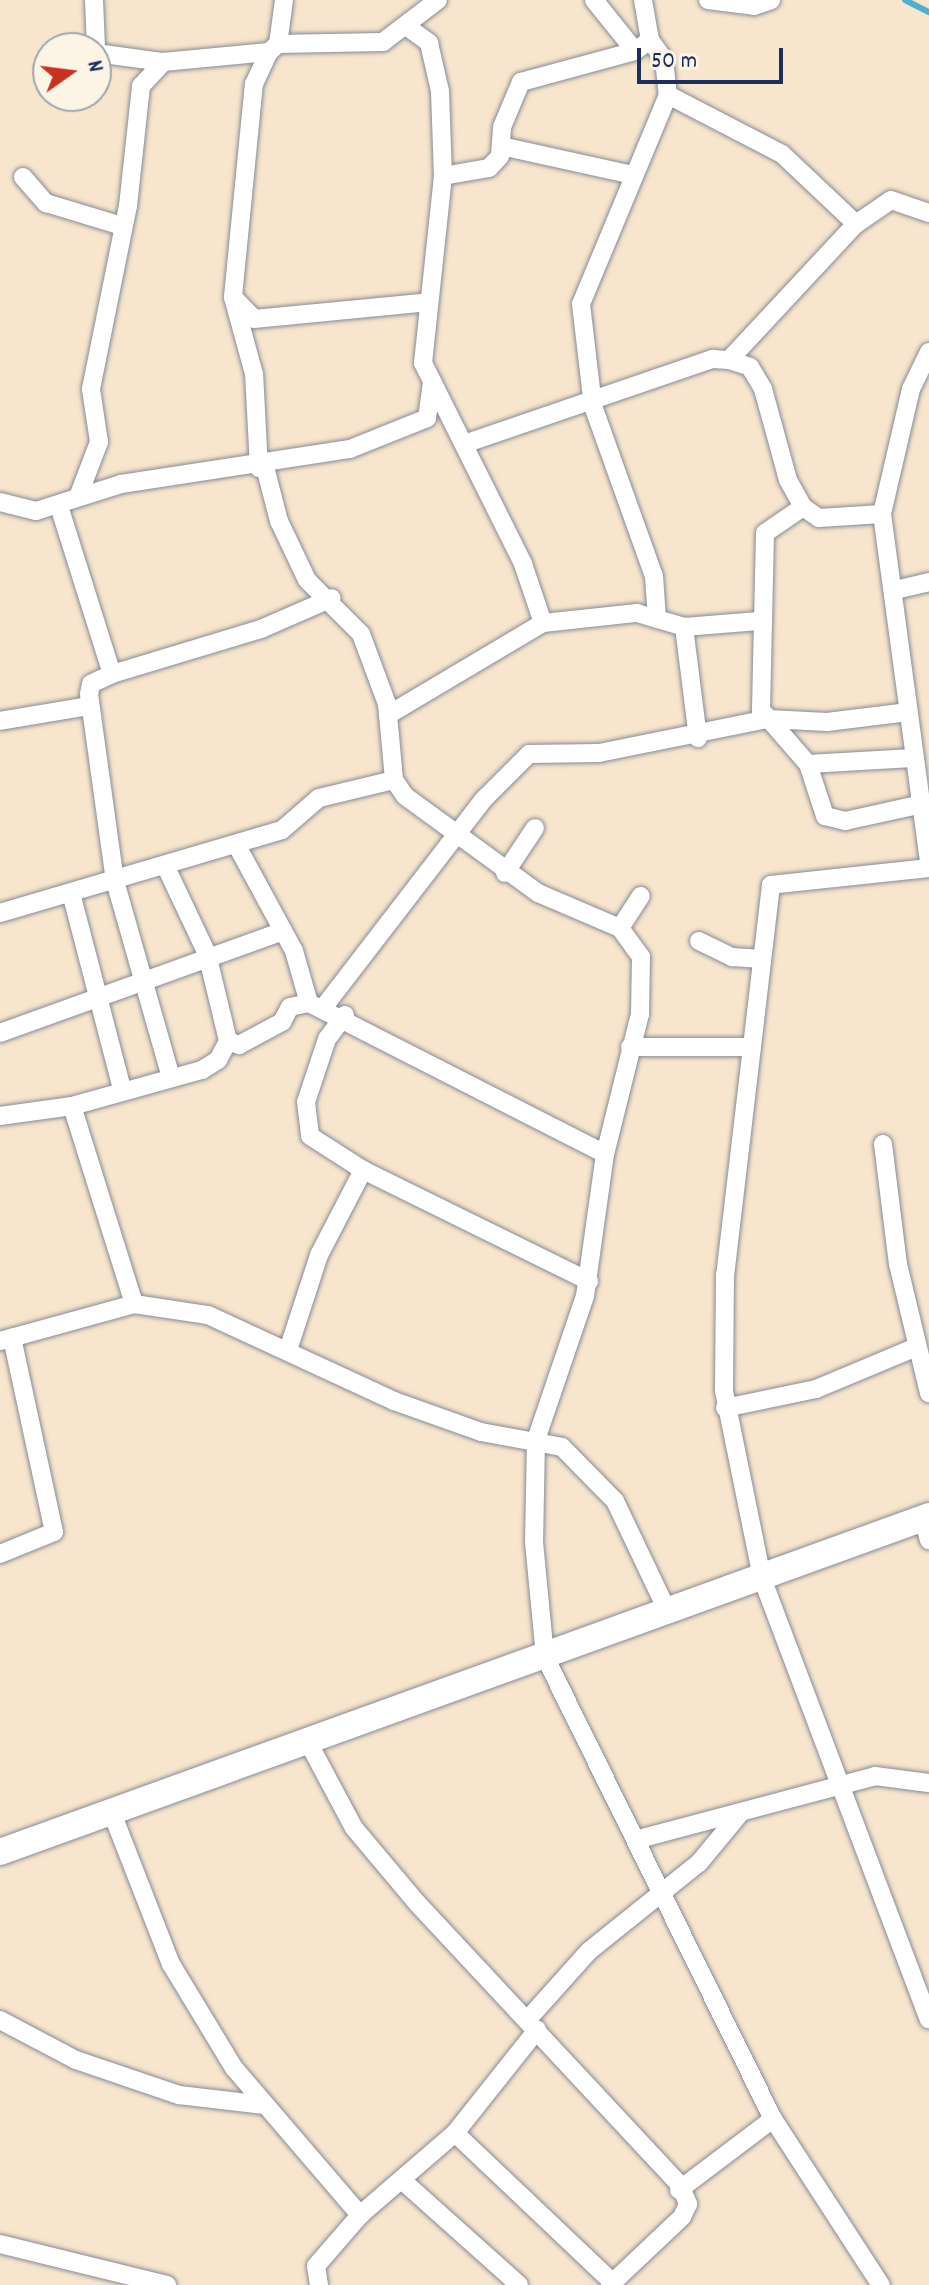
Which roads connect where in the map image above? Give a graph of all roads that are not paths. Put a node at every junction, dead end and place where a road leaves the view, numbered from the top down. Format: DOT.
graph roads {
  1 [pos="94,0"];
  2 [pos="284,0"];
  3 [pos="438,0"];
  4 [pos="594,0"];
  5 [pos="643,0"];
  6 [pos="708,0"];
  7 [pos="771,0"];
  8 [pos="406,26"];
  9 [pos="95,32"];
  10 [pos="642,46"];
  11 [pos="274,48"];
  12 [pos="112,54"];
  13 [pos="123,56"];
  14 [pos="163,62"];
  15 [pos="141,86"];
  16 [pos="668,95"];
  17 [pos="501,146"];
  18 [pos="633,175"];
  19 [pos="443,176"];
  20 [pos="23,177"];
  21 [pos="929,213"];
  22 [pos="856,224"];
  23 [pos="122,226"];
  24 [pos="233,297"];
  25 [pos="429,302"];
  26 [pos="929,352"];
  27 [pos="729,360"];
  28 [pos="432,381"];
  29 [pos="593,406"];
  30 [pos="467,443"];
  31 [pos="262,467"];
  32 [pos="78,497"];
  33 [pos="1,503"];
  34 [pos="59,506"];
  35 [pos="803,507"];
  36 [pos="882,514"];
  37 [pos="929,582"];
  38 [pos="895,590"];
  39 [pos="332,598"];
  40 [pos="657,619"];
  41 [pos="759,621"];
  42 [pos="543,623"];
  43 [pos="684,627"];
  44 [pos="112,674"];
  45 [pos="90,706"];
  46 [pos="908,712"];
  47 [pos="388,715"];
  48 [pos="768,719"];
  49 [pos="0,721"];
  50 [pos="698,738"];
  51 [pos="913,758"];
  52 [pos="808,764"];
  53 [pos="394,780"];
  54 [pos="918,805"];
  55 [pos="535,828"];
  56 [pos="458,836"];
  57 [pos="236,844"];
  58 [pos="929,861"];
  59 [pos="165,865"];
  60 [pos="929,868"];
  61 [pos="505,873"];
  62 [pos="115,881"];
  63 [pos="71,893"];
  64 [pos="641,896"];
  65 [pos="0,913"];
  66 [pos="620,928"];
  67 [pos="283,931"];
  68 [pos="699,941"];
  69 [pos="207,954"];
  70 [pos="762,959"];
  71 [pos="139,981"];
  72 [pos="97,996"];
  73 [pos="316,1006"];
  74 [pos="345,1015"];
  75 [pos="0,1033"];
  76 [pos="228,1041"];
  77 [pos="630,1047"];
  78 [pos="752,1047"];
  79 [pos="171,1077"];
  80 [pos="122,1089"];
  81 [pos="72,1106"];
  82 [pos="0,1116"];
  83 [pos="883,1144"];
  84 [pos="605,1154"];
  85 [pos="363,1170"];
  86 [pos="589,1281"];
  87 [pos="134,1304"];
  88 [pos="6,1339"];
  89 [pos="914,1348"];
  90 [pos="288,1350"];
  91 [pos="929,1393"];
  92 [pos="725,1408"];
  93 [pos="536,1440"];
  94 [pos="927,1525"];
  95 [pos="0,1554"];
  96 [pos="762,1578"];
  97 [pos="668,1612"];
  98 [pos="545,1657"];
  99 [pos="307,1740"];
  100 [pos="929,1783"];
  101 [pos="838,1790"];
  102 [pos="741,1812"];
  103 [pos="112,1813"];
  104 [pos="639,1839"];
  105 [pos="2,1846"];
  106 [pos="662,1896"];
  107 [pos="929,2019"];
  108 [pos="0,2020"];
  109 [pos="533,2024"];
  110 [pos="234,2068"];
  111 [pos="224,2100"];
  112 [pos="264,2105"];
  113 [pos="773,2119"];
  114 [pos="455,2133"];
  115 [pos="404,2182"];
  116 [pos="679,2190"];
  117 [pos="360,2215"];
  118 [pos="0,2244"];
  119 [pos="611,2284"];
  120 [pos="167,2285"];
  121 [pos="319,2285"];
  122 [pos="519,2285"];
  123 [pos="881,2285"];
  1 -- 9 [label="street"];
  2 -- 11 [label="street"];
  3 -- 8 [label="street"];
  4 -- 10 [label="street"];
  5 -- 10 [label="street"];
  6 -- 7 [label="street"];
  8 -- 11 [label="street"];
  8 -- 19 [label="street"];
  10 -- 16 [label="street"];
  10 -- 17 [label="street"];
  11 -- 14 [label="street"];
  11 -- 24 [label="street"];
  12 -- 13 [label="street"];
  13 -- 14 [label="street"];
  13 -- 15 [label="street"];
  14 -- 15 [label="street"];
  15 -- 23 [label="street"];
  16 -- 18 [label="street"];
  16 -- 22 [label="street"];
  17 -- 18 [label="street"];
  17 -- 19 [label="street"];
  18 -- 29 [label="street"];
  19 -- 25 [label="street"];
  20 -- 23 [label="street"];
  21 -- 22 [label="street"];
  22 -- 27 [label="street"];
  23 -- 32 [label="street"];
  24 -- 25 [label="street"];
  24 -- 31 [label="street"];
  25 -- 28 [label="street"];
  26 -- 36 [label="street"];
  27 -- 29 [label="street"];
  27 -- 35 [label="street"];
  28 -- 30 [label="street"];
  28 -- 31 [label="street"];
  29 -- 30 [label="street"];
  29 -- 40 [label="street"];
  30 -- 42 [label="street"];
  31 -- 32 [label="street"];
  31 -- 39 [label="street"];
  32 -- 34 [label="street"];
  33 -- 34 [label="street"];
  34 -- 44 [label="street"];
  35 -- 36 [label="street"];
  35 -- 41 [label="street"];
  36 -- 38 [label="street"];
  37 -- 38 [label="street"];
  38 -- 46 [label="street"];
  39 -- 44 [label="street"];
  39 -- 47 [label="street"];
  40 -- 42 [label="street"];
  40 -- 43 [label="street"];
  41 -- 43 [label="street"];
  41 -- 48 [label="street"];
  42 -- 47 [label="street"];
  43 -- 50 [label="street"];
  44 -- 45 [label="street"];
  45 -- 49 [label="street"];
  45 -- 62 [label="street"];
  46 -- 48 [label="street"];
  46 -- 51 [label="street"];
  47 -- 53 [label="street"];
  48 -- 50 [label="street"];
  48 -- 52 [label="street"];
  50 -- 56 [label="street"];
  51 -- 52 [label="street"];
  51 -- 54 [label="street"];
  52 -- 54 [label="street"];
  53 -- 56 [label="street"];
  53 -- 57 [label="street"];
  54 -- 58 [label="street"];
  55 -- 61 [label="street"];
  56 -- 61 [label="street"];
  56 -- 73 [label="street"];
  57 -- 59 [label="street"];
  57 -- 67 [label="street"];
  59 -- 62 [label="street"];
  59 -- 69 [label="street"];
  60 -- 70 [label="street"];
  61 -- 66 [label="street"];
  62 -- 63 [label="street"];
  62 -- 71 [label="street"];
  63 -- 65 [label="street"];
  63 -- 72 [label="street"];
  64 -- 66 [label="street"];
  66 -- 77 [label="street"];
  67 -- 69 [label="street"];
  67 -- 73 [label="street"];
  68 -- 70 [label="street"];
  69 -- 71 [label="street"];
  69 -- 76 [label="street"];
  70 -- 78 [label="street"];
  71 -- 72 [label="street"];
  71 -- 79 [label="street"];
  72 -- 75 [label="street"];
  72 -- 80 [label="street"];
  73 -- 74 [label="street"];
  73 -- 76 [label="street"];
  74 -- 84 [label="street"];
  74 -- 85 [label="street"];
  76 -- 79 [label="street"];
  77 -- 78 [label="street"];
  77 -- 84 [label="street"];
  78 -- 92 [label="street"];
  79 -- 80 [label="street"];
  80 -- 81 [label="street"];
  81 -- 82 [label="street"];
  81 -- 87 [label="street"];
  83 -- 89 [label="street"];
  84 -- 86 [label="street"];
  85 -- 86 [label="street"];
  85 -- 90 [label="street"];
  86 -- 93 [label="street"];
  87 -- 88 [label="street"];
  87 -- 90 [label="street"];
  88 -- 95 [label="street"];
  89 -- 91 [label="street"];
  89 -- 92 [label="street"];
  90 -- 93 [label="street"];
  92 -- 96 [label="street"];
  93 -- 97 [label="street"];
  93 -- 98 [label="street"];
  94 -- 96 [label="main road"];
  96 -- 97 [label="main road"];
  96 -- 101 [label="street"];
  97 -- 98 [label="main road"];
  98 -- 99 [label="main road"];
  98 -- 104 [label="street"];
  99 -- 103 [label="main road"];
  99 -- 109 [label="street"];
  100 -- 101 [label="street"];
  101 -- 102 [label="street"];
  101 -- 107 [label="street"];
  102 -- 104 [label="street"];
  102 -- 106 [label="street"];
  103 -- 105 [label="main road"];
  103 -- 110 [label="street"];
  104 -- 106 [label="street"];
  106 -- 109 [label="street"];
  106 -- 113 [label="street"];
  108 -- 111 [label="street"];
  109 -- 114 [label="street"];
  109 -- 116 [label="street"];
  110 -- 111 [label="street"];
  110 -- 112 [label="street"];
  111 -- 112 [label="street"];
  112 -- 117 [label="street"];
  113 -- 116 [label="street"];
  113 -- 123 [label="street"];
  114 -- 115 [label="street"];
  114 -- 119 [label="street"];
  115 -- 117 [label="street"];
  115 -- 122 [label="street"];
  116 -- 119 [label="street"];
  117 -- 121 [label="street"];
  118 -- 120 [label="street"];
}
